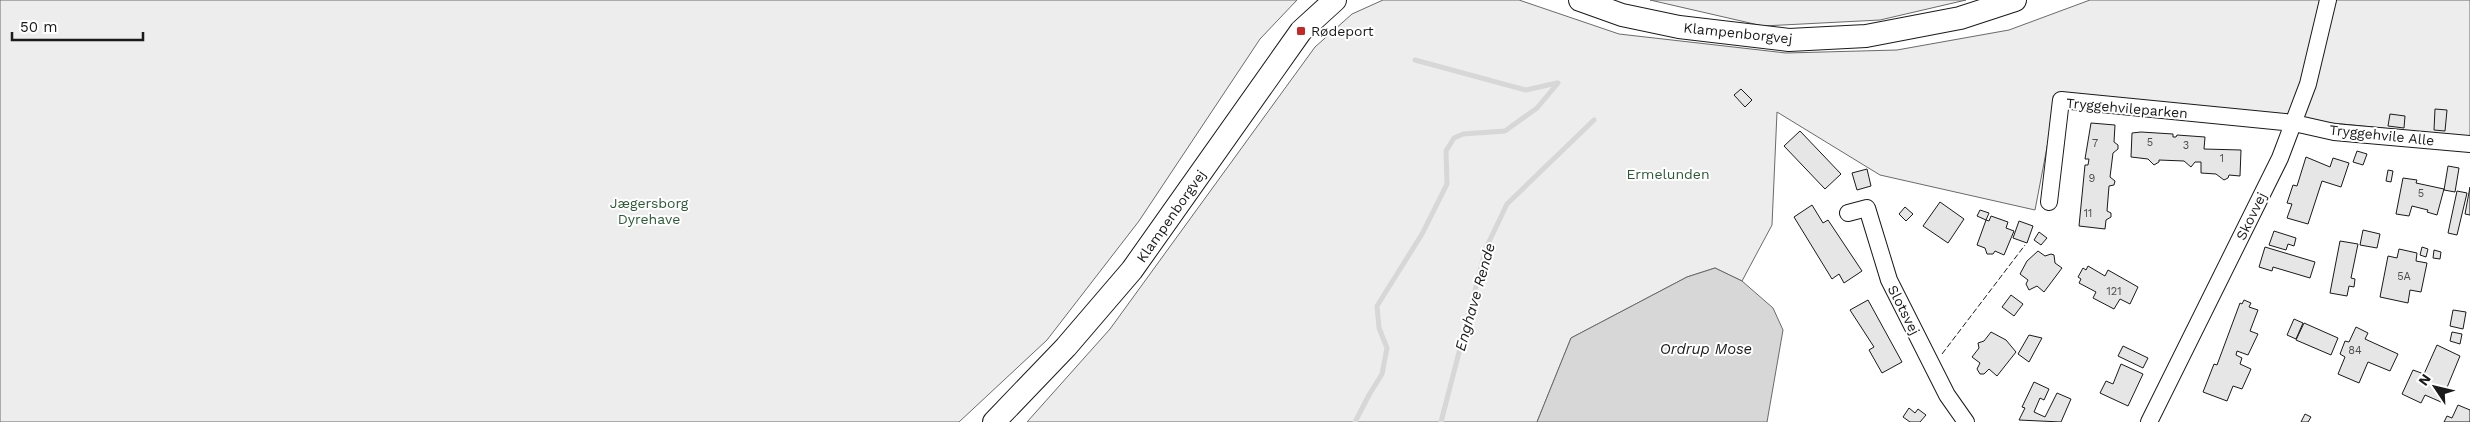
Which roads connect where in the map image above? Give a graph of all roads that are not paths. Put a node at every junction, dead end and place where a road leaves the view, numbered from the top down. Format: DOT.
graph roads {
  1 [pos="1336,0"];
  2 [pos="1580,0"];
  3 [pos="2015,0"];
  4 [pos="2328,0"];
  5 [pos="2294,123"];
  6 [pos="2470,144"];
  7 [pos="2049,202"];
  8 [pos="1848,213"];
  9 [pos="994,422"];
  10 [pos="1966,422"];
  11 [pos="2149,422"];
  1 -- 9 [label="street, Klampenborgvej"];
  2 -- 3 [label="street, Klampenborgvej"];
  4 -- 5 [label="street, Skovvej"];
  5 -- 6 [label="street, Tryggehvile Alle"];
  5 -- 7 [label="street, Tryggehvileparken"];
  5 -- 11 [label="street, Skovvej"];
  8 -- 10 [label="street, Slotsvej"];
}
